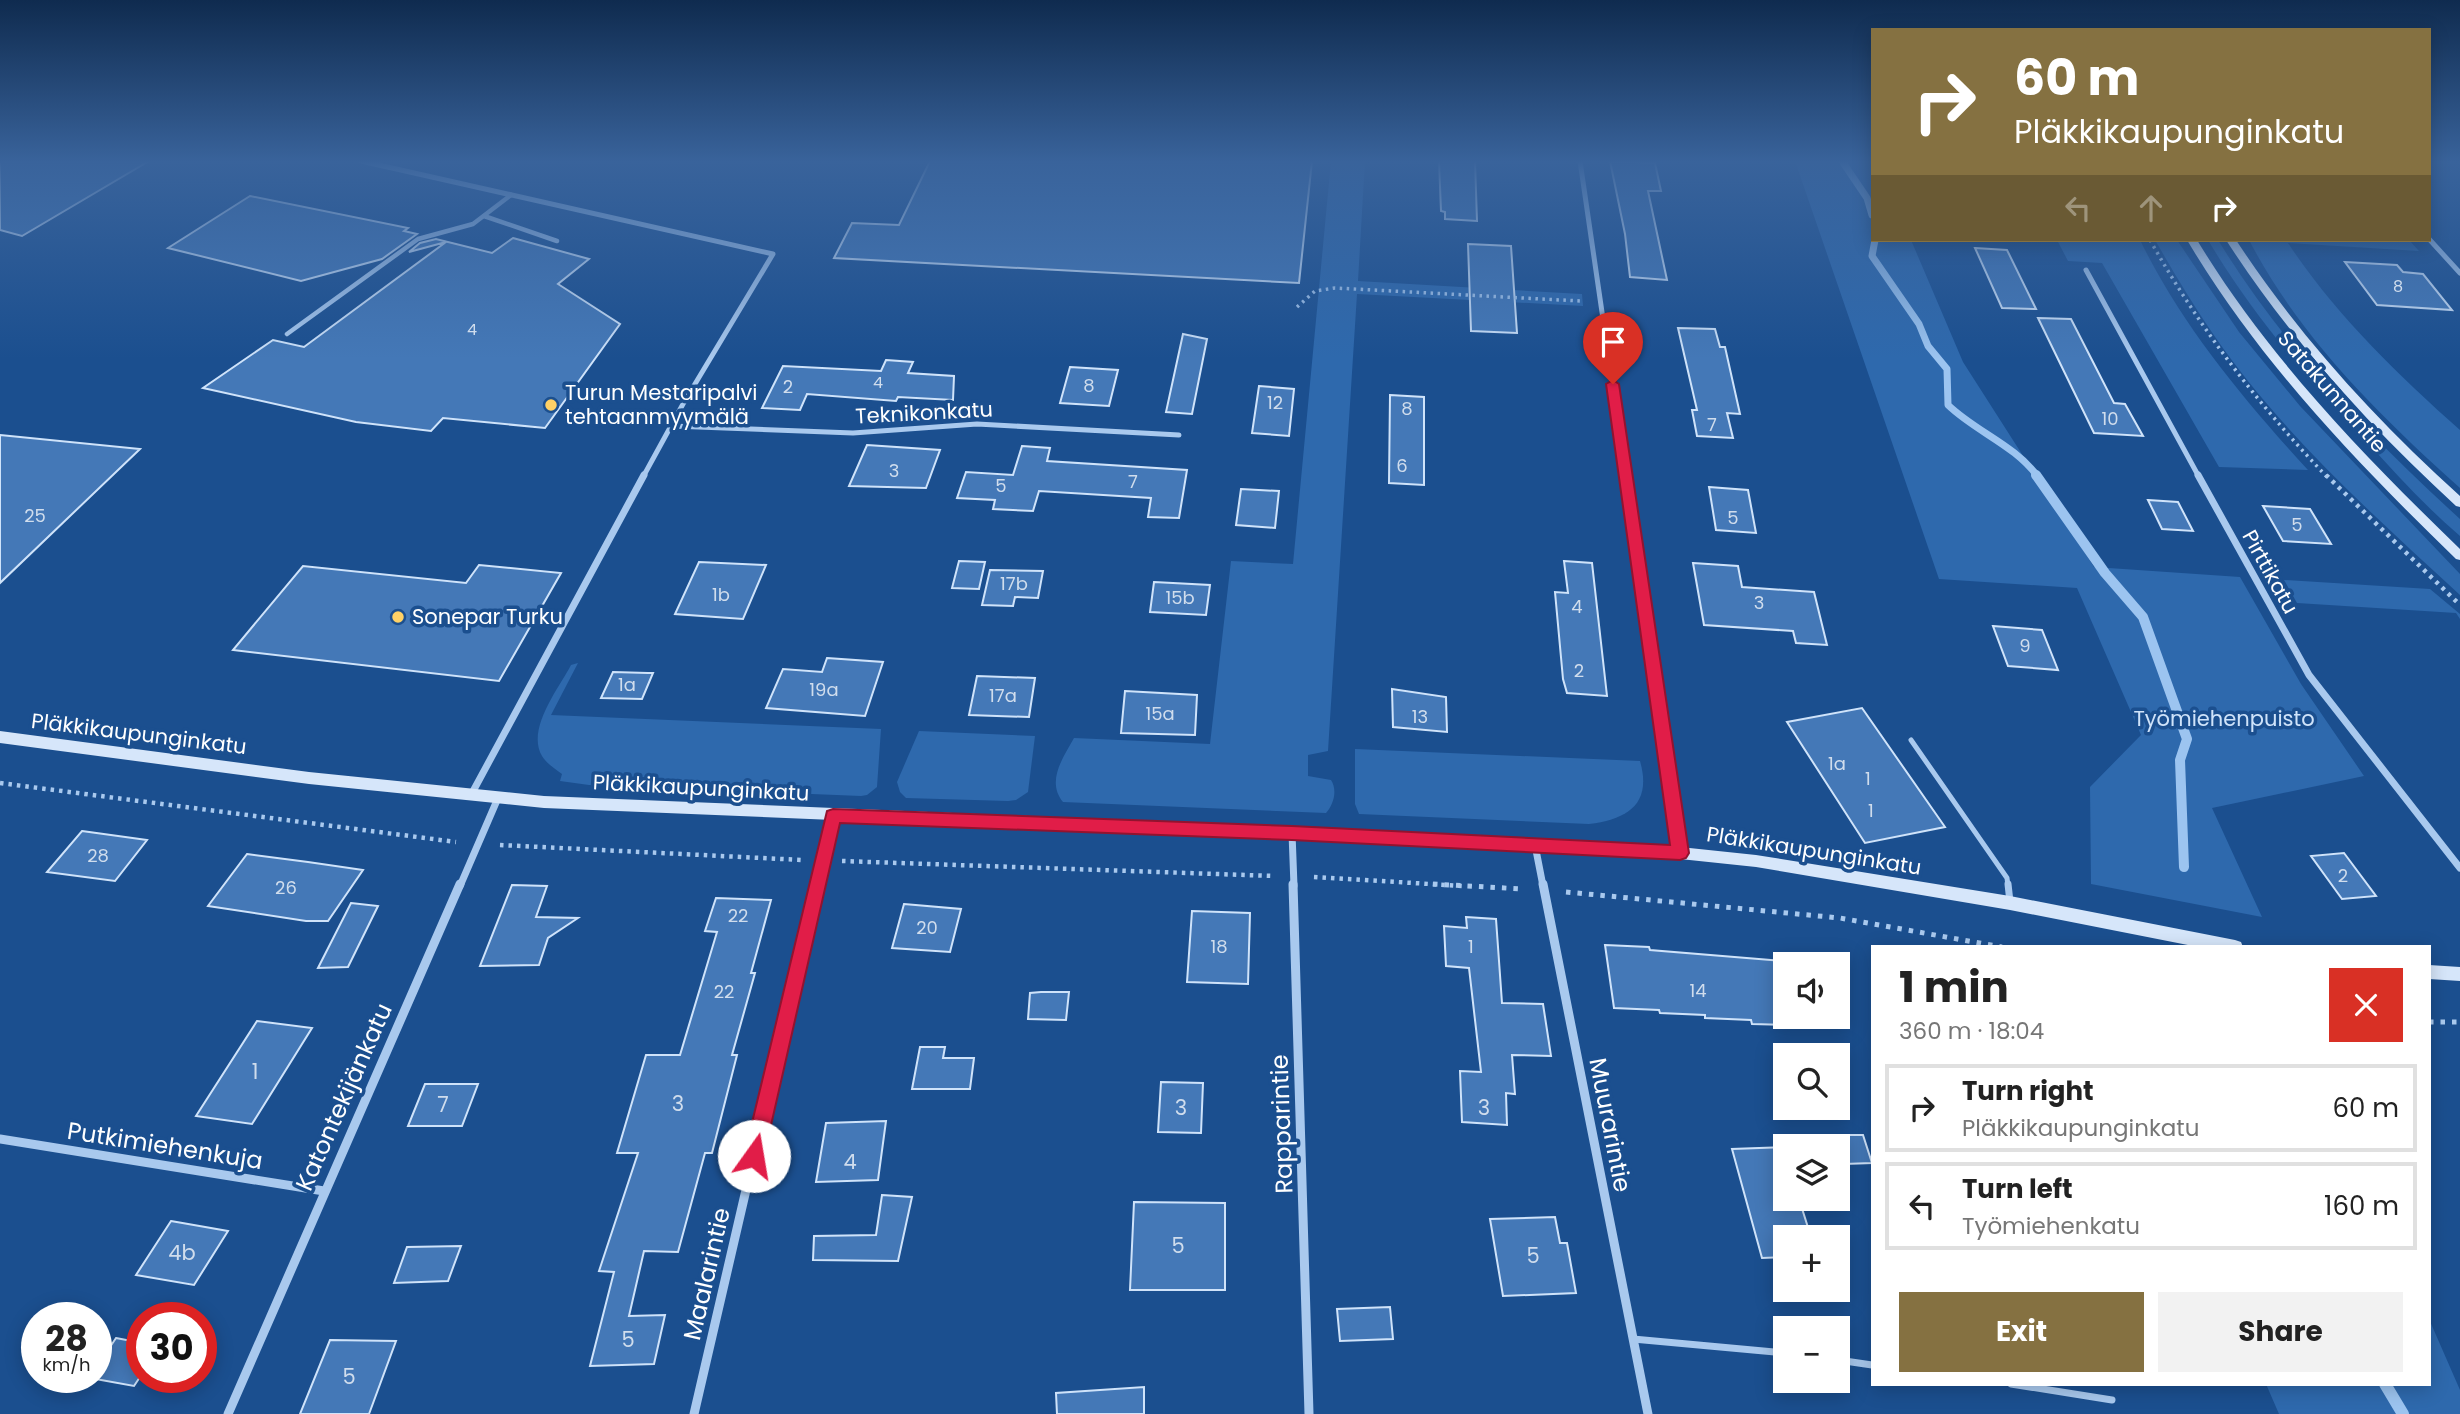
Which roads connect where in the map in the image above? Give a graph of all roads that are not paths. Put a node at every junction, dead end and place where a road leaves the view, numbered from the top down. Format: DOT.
graph roads {
  1 [pos="465,227"];
  2 [pos="515,227"];
  3 [pos="653,227"];
  4 [pos="1590,227"];
  5 [pos="2431,241"];
  6 [pos="557,242"];
  7 [pos="2193,242"];
  8 [pos="2232,242"];
  9 [pos="2086,270"];
  10 [pos="2460,273"];
  11 [pos="287,334"];
  12 [pos="671,426"];
  13 [pos="1179,435"];
  14 [pos="2460,503"];
  15 [pos="2460,556"];
  16 [pos="0,737"];
  17 [pos="1911,740"];
  18 [pos="471,794"];
  19 [pos="498,797"];
  20 [pos="833,816"];
  21 [pos="1292,833"];
  22 [pos="1535,844"];
  23 [pos="1680,853"];
  24 [pos="2460,868"];
  25 [pos="2010,903"];
  26 [pos="2225,945"];
  27 [pos="2431,972"];
  28 [pos="2460,974"];
  29 [pos="0,1139"];
  30 [pos="324,1191"];
  31 [pos="1633,1339"];
  32 [pos="1773,1352"];
  33 [pos="1850,1362"];
  34 [pos="1871,1365"];
  35 [pos="2024,1386"];
  36 [pos="2112,1400"];
  37 [pos="228,1414"];
  38 [pos="694,1414"];
  39 [pos="1309,1414"];
  40 [pos="1648,1414"];
  1 -- 11 [label="lane"];
  2 -- 6 [label="lane"];
  3 -- 12 [label="street"];
  4 -- 23 [label="street"];
  5 -- 10 [label="street"];
  7 -- 15 [label="street, Satakunnantie"];
  8 -- 14 [label="street, Satakunnantie"];
  9 -- 24 [label="street, Pirttikatu"];
  12 -- 13 [label="street, Teknikonkatu"];
  12 -- 18 [label="street"];
  16 -- 18 [label="street, Pläkkikaupunginkatu"];
  17 -- 25 [label="lane"];
  18 -- 19 [label="street, Pläkkikaupunginkatu"];
  19 -- 20 [label="street, Pläkkikaupunginkatu"];
  19 -- 30 [label="street, Katontekijänkatu"];
  20 -- 21 [label="street, Pläkkikaupunginkatu"];
  20 -- 38 [label="street, Maalarintie"];
  21 -- 22 [label="street, Pläkkikaupunginkatu"];
  21 -- 39 [label="street, Rapparintie"];
  22 -- 23 [label="street, Pläkkikaupunginkatu"];
  22 -- 31 [label="street, Muurarintie"];
  23 -- 25 [label="street, Pläkkikaupunginkatu"];
  25 -- 26 [label="street, Pläkkikaupunginkatu"];
  27 -- 28 [label="street"];
  29 -- 30 [label="street, Putkimiehenkuja"];
  30 -- 37 [label="street, Katontekijänkatu"];
  31 -- 32 [label="lane"];
  31 -- 40 [label="street, Muurarintie"];
  33 -- 34 [label="lane"];
  35 -- 36 [label="lane"];
}
